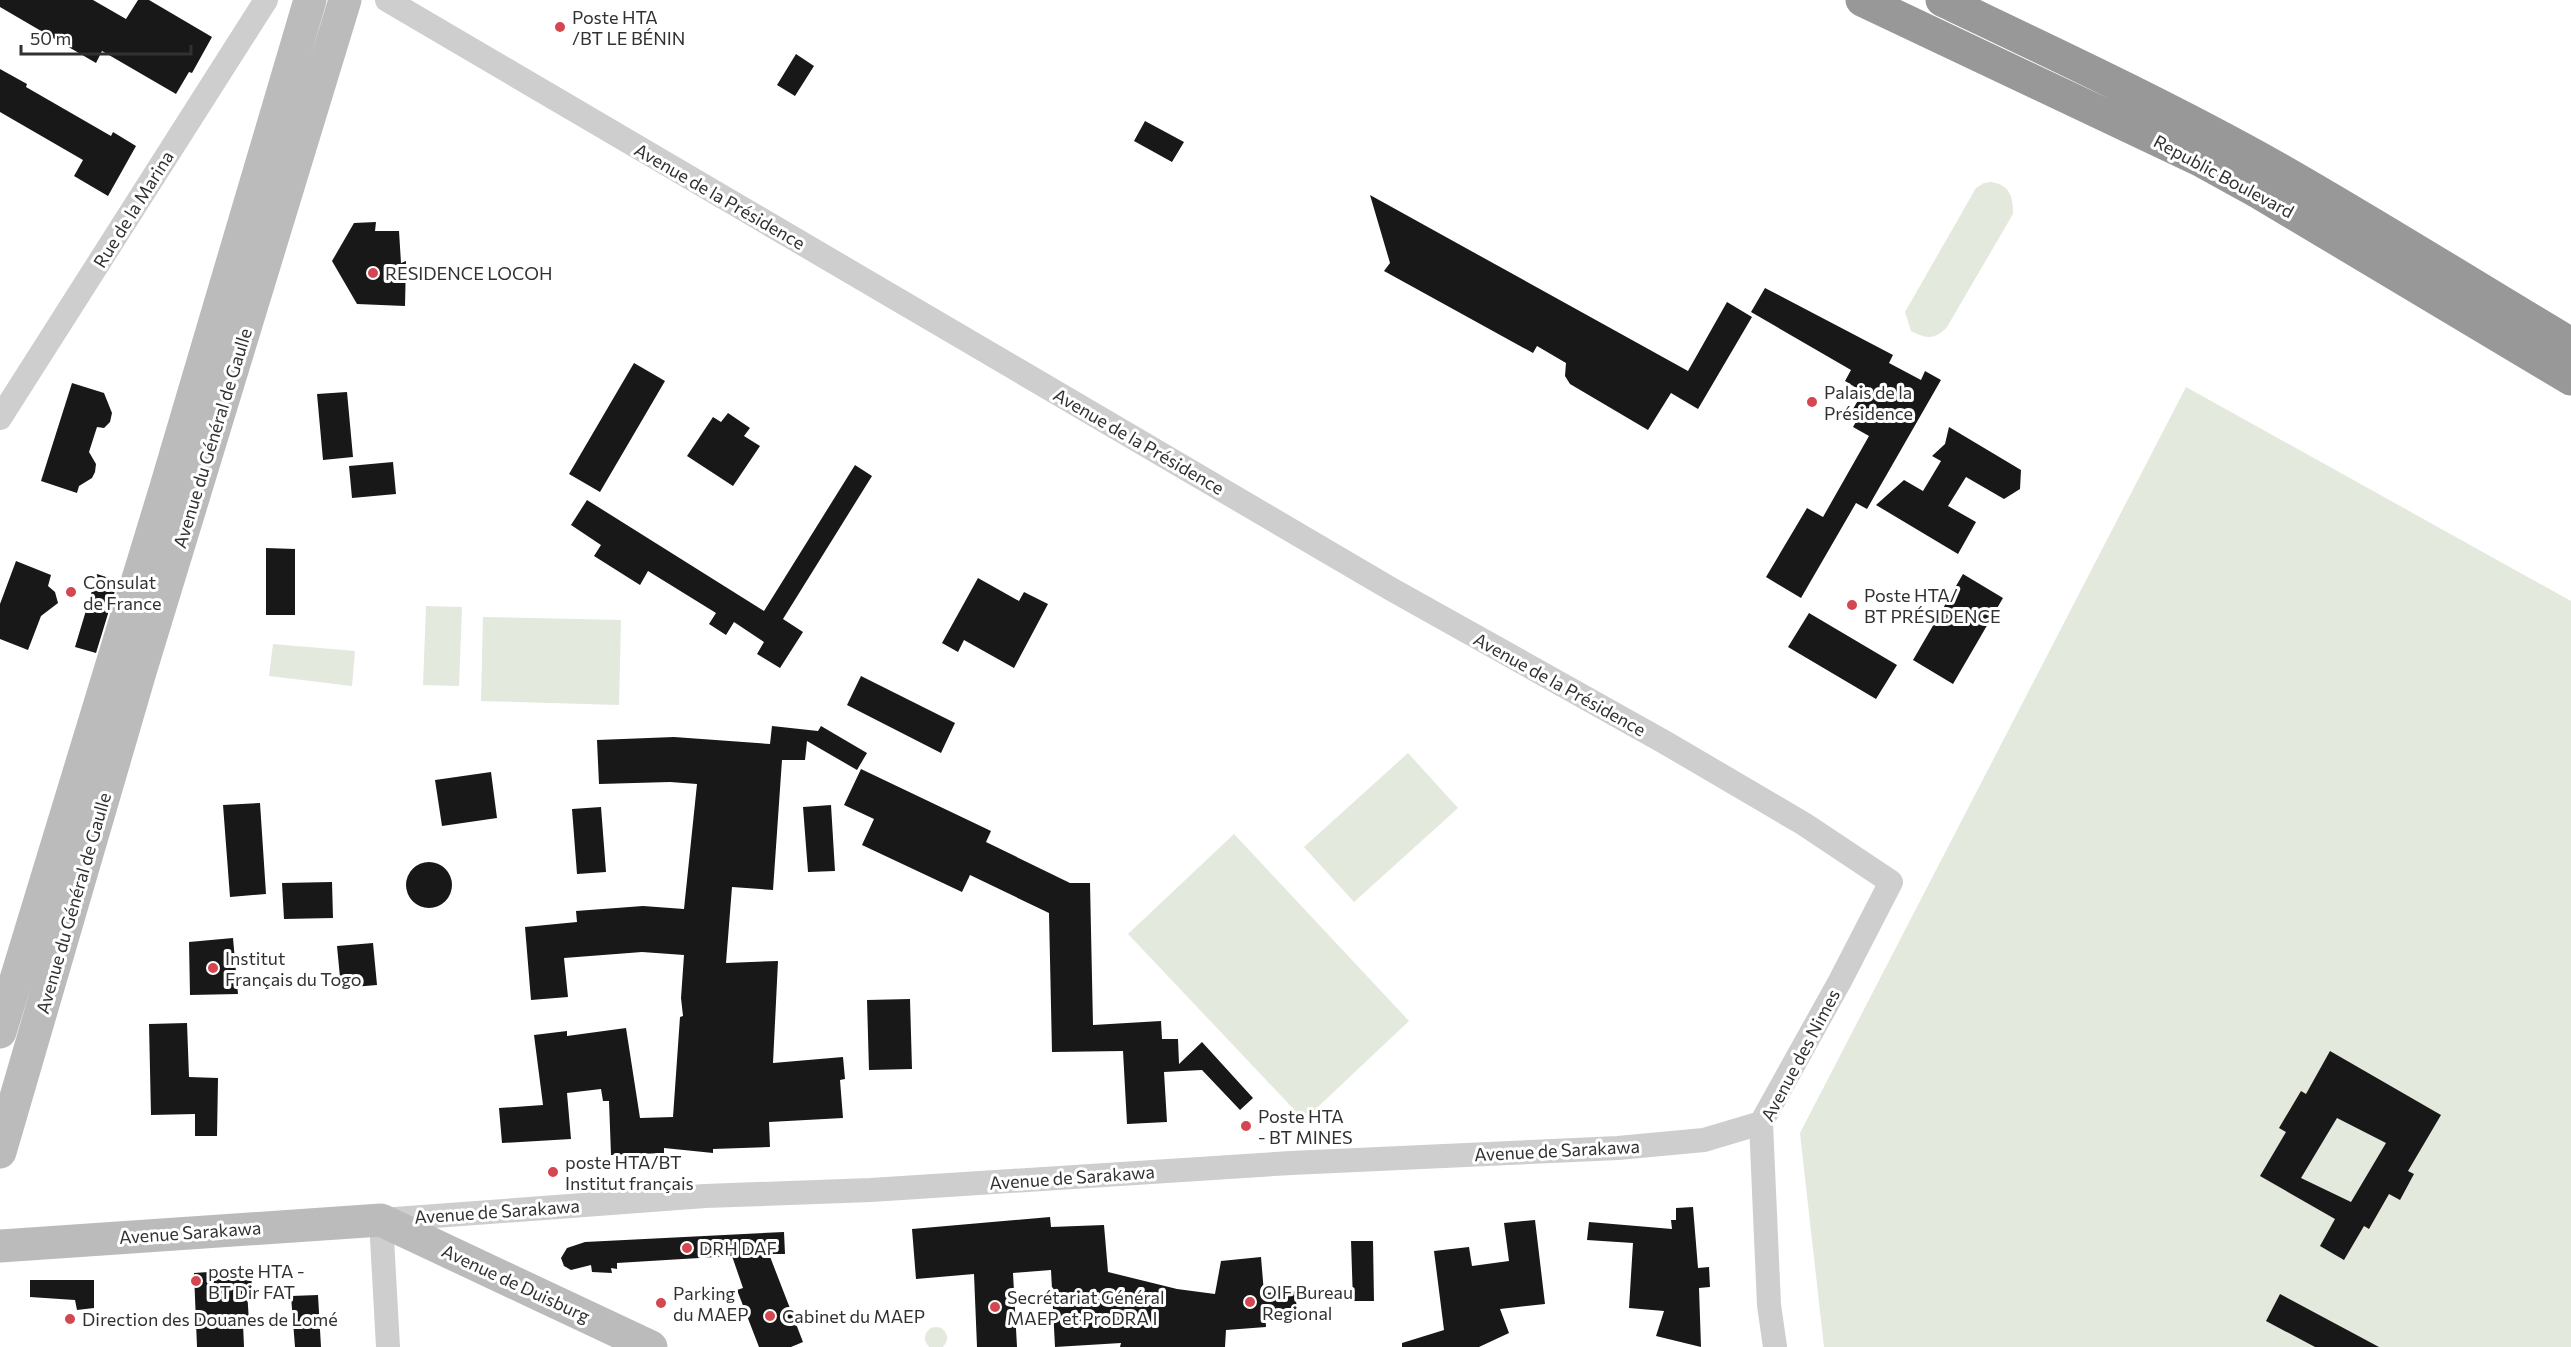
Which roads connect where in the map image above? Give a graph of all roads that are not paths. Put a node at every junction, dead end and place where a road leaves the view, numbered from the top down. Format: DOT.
graph roads {
  1 [pos="266,0"];
  2 [pos="310,0"];
  3 [pos="345,0"];
  4 [pos="387,0"];
  5 [pos="1863,0"];
  6 [pos="1941,0"];
  7 [pos="2571,344"];
  8 [pos="2571,379"];
  9 [pos="0,418"];
  10 [pos="143,611"];
  11 [pos="126,669"];
  12 [pos="1891,882"];
  13 [pos="0,1032"];
  14 [pos="1761,1123"];
  15 [pos="0,1152"];
  16 [pos="381,1220"];
  17 [pos="0,1246"];
  18 [pos="388,1347"];
  19 [pos="651,1347"];
  20 [pos="1775,1347"];
  1 -- 9 [label="street, Rue de la Marina"];
  2 -- 10 [label="street, Avenue du Général de Gaulle"];
  3 -- 10 [label="street, Avenue du Général de Gaulle"];
  4 -- 12 [label="street, Avenue de la Présidence"];
  5 -- 8 [label="highway, Republic Boulevard"];
  6 -- 7 [label="highway, Republic Boulevard"];
  10 -- 11 [label="street, Avenue du Général de Gaulle"];
  11 -- 13 [label="street, Avenue du Général de Gaulle"];
  11 -- 15 [label="street, Avenue du Général de Gaulle"];
  12 -- 14 [label="street, Avenue des Nimes"];
  14 -- 16 [label="street, Avenue de Sarakawa"];
  14 -- 20 [label="street, Avenue des Nimes"];
  16 -- 17 [label="street, Avenue Sarakawa"];
  16 -- 18 [label="street"];
  16 -- 19 [label="street, Avenue de Duisburg"];
}
